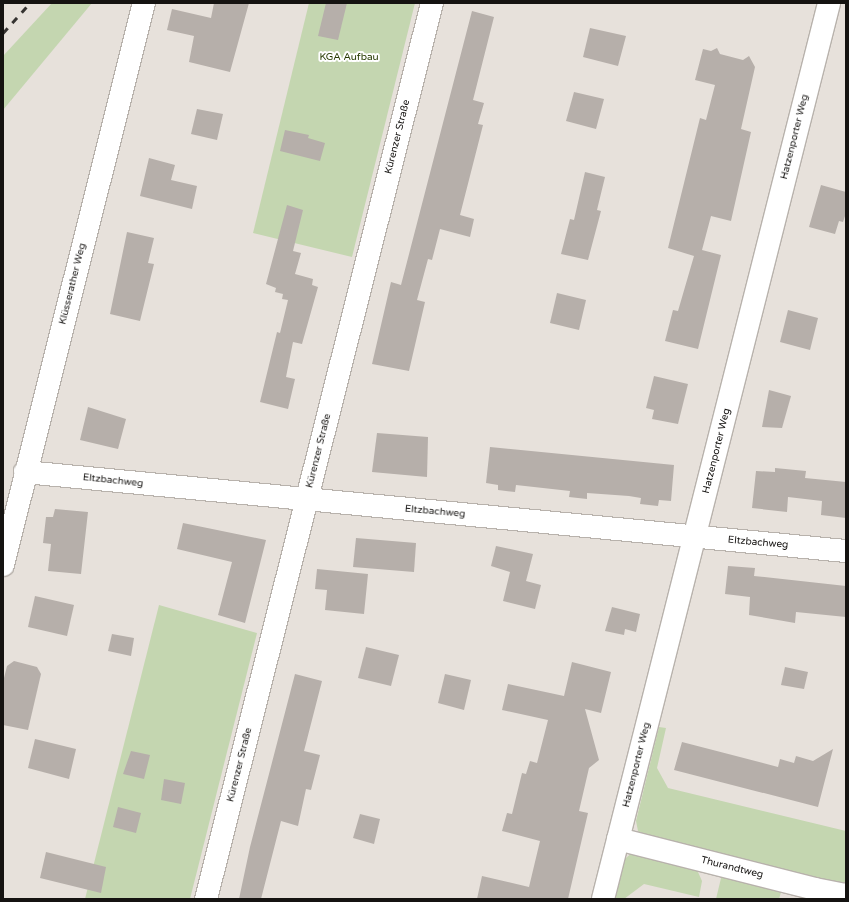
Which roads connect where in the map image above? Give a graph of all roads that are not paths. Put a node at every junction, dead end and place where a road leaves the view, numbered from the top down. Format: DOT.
graph roads {
  1 [pos="144,3"];
  2 [pos="432,3"];
  3 [pos="829,3"];
  4 [pos="25,472"];
  5 [pos="307,500"];
  6 [pos="695,537"];
  7 [pos="846,551"];
  8 [pos="3,565"];
  9 [pos="618,839"];
  10 [pos="846,895"];
  11 [pos="206,899"];
  12 [pos="603,899"];
  1 -- 4 [label="street, Klüsserather Weg"];
  2 -- 5 [label="street, Kürenzer Straße"];
  3 -- 6 [label="street, Hatzenporter Weg"];
  4 -- 5 [label="street, Eltzbachweg"];
  4 -- 8 [label="street, Klüsserather Weg"];
  5 -- 6 [label="street, Eltzbachweg"];
  5 -- 11 [label="street, Kürenzer Straße"];
  6 -- 7 [label="street, Eltzbachweg"];
  6 -- 9 [label="street, Hatzenporter Weg"];
  9 -- 10 [label="street, Thurandtweg"];
  9 -- 12 [label="street, Hatzenporter Weg"];
}
